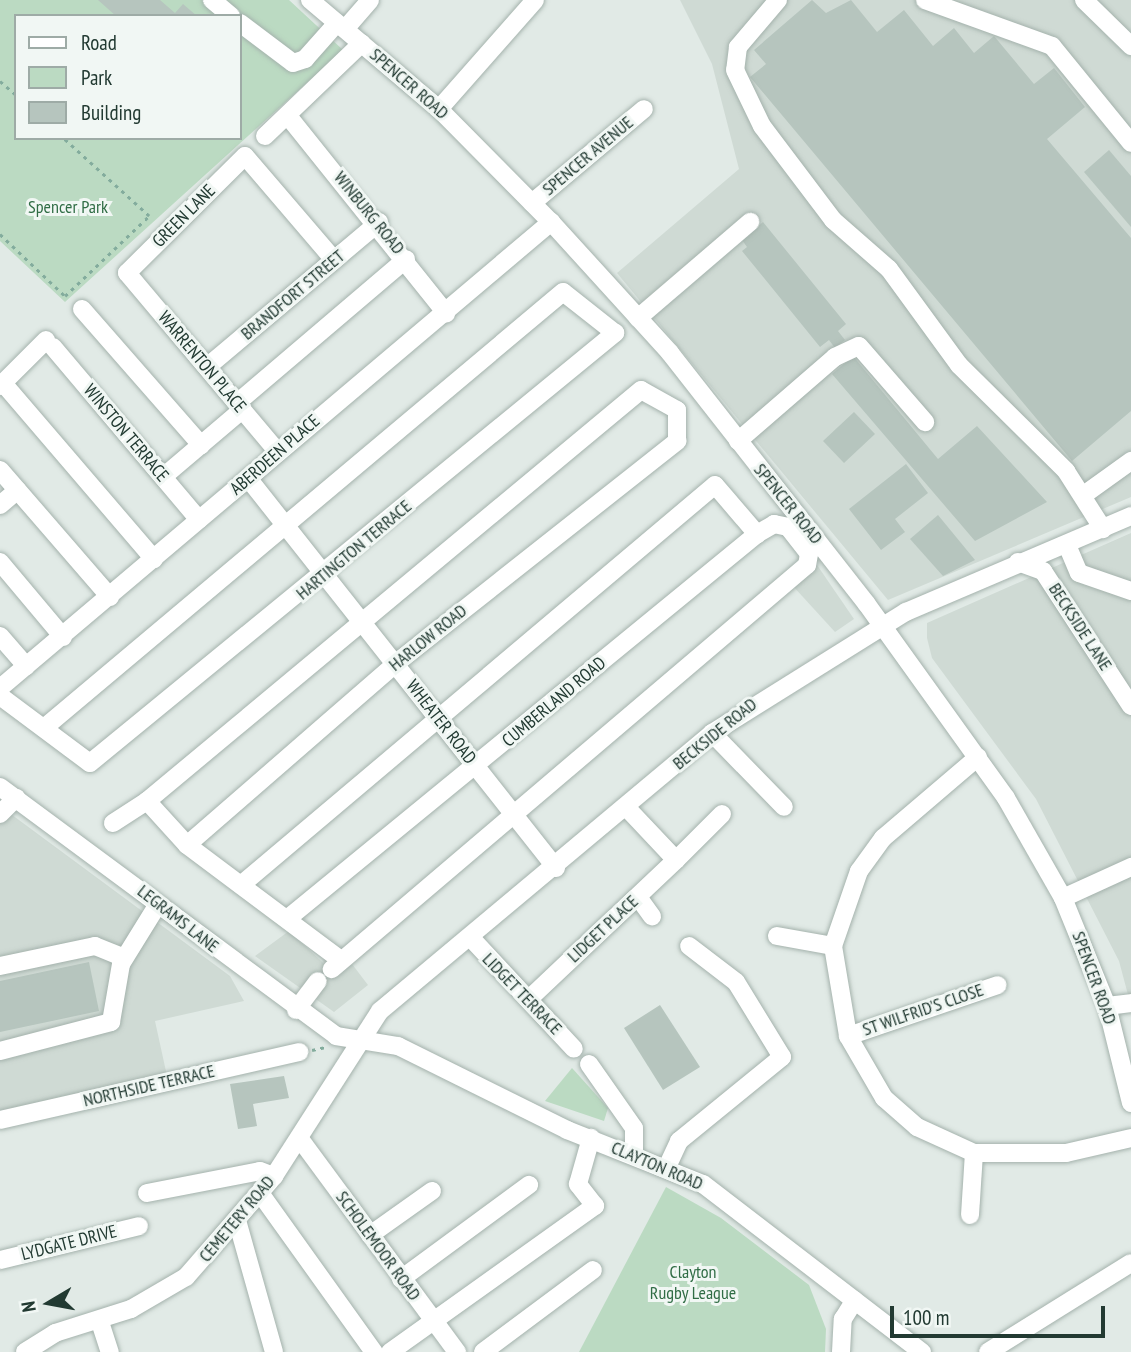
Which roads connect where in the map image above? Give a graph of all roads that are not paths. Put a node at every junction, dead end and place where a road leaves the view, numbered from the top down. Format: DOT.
graph roads {
  1 [pos="212,0"];
  2 [pos="310,0"];
  3 [pos="370,0"];
  4 [pos="535,0"];
  5 [pos="778,0"];
  6 [pos="925,0"];
  7 [pos="1084,0"];
  8 [pos="229,14"];
  9 [pos="242,25"];
  10 [pos="341,26"];
  11 [pos="362,43"];
  12 [pos="1131,46"];
  13 [pos="439,109"];
  14 [pos="644,109"];
  15 [pos="288,116"];
  16 [pos="265,136"];
  17 [pos="1131,143"];
  18 [pos="532,203"];
  19 [pos="379,222"];
  20 [pos="551,222"];
  21 [pos="750,222"];
  22 [pos="406,259"];
  23 [pos="334,260"];
  24 [pos="127,273"];
  25 [pos="82,309"];
  26 [pos="446,313"];
  27 [pos="638,318"];
  28 [pos="206,367"];
  29 [pos="2,384"];
  30 [pos="240,406"];
  31 [pos="925,422"];
  32 [pos="738,441"];
  33 [pos="201,445"];
  34 [pos="277,451"];
  35 [pos="1131,461"];
  36 [pos="0,470"];
  37 [pos="163,477"];
  38 [pos="248,478"];
  39 [pos="18,490"];
  40 [pos="1091,490"];
  41 [pos="0,505"];
  42 [pos="1131,516"];
  43 [pos="199,520"];
  44 [pos="285,525"];
  45 [pos="1103,529"];
  46 [pos="757,534"];
  47 [pos="1067,545"];
  48 [pos="154,559"];
  49 [pos="0,562"];
  50 [pos="1018,562"];
  51 [pos="325,575"];
  52 [pos="1131,591"];
  53 [pos="110,597"];
  54 [pos="362,622"];
  55 [pos="882,628"];
  56 [pos="0,636"];
  57 [pos="62,637"];
  58 [pos="395,663"];
  59 [pos="26,666"];
  60 [pos="0,688"];
  61 [pos="0,696"];
  62 [pos="1131,705"];
  63 [pos="439,720"];
  64 [pos="44,728"];
  65 [pos="712,733"];
  66 [pos="978,757"];
  67 [pos="476,766"];
  68 [pos="0,787"];
  69 [pos="16,798"];
  70 [pos="146,801"];
  71 [pos="784,807"];
  72 [pos="628,809"];
  73 [pos="512,812"];
  74 [pos="0,814"];
  75 [pos="722,814"];
  76 [pos="113,823"];
  77 [pos="187,845"];
  78 [pos="676,860"];
  79 [pos="1131,867"];
  80 [pos="556,868"];
  81 [pos="241,885"];
  82 [pos="638,897"];
  83 [pos="1063,898"];
  84 [pos="158,904"];
  85 [pos="652,916"];
  86 [pos="287,919"];
  87 [pos="777,936"];
  88 [pos="471,938"];
  89 [pos="689,946"];
  90 [pos="833,946"];
  91 [pos="124,958"];
  92 [pos="0,967"];
  93 [pos="329,970"];
  94 [pos="998,985"];
  95 [pos="530,998"];
  96 [pos="1131,1003"];
  97 [pos="1107,1006"];
  98 [pos="296,1010"];
  99 [pos="848,1036"];
  100 [pos="360,1042"];
  101 [pos="574,1049"];
  102 [pos="0,1051"];
  103 [pos="299,1052"];
  104 [pos="589,1064"];
  105 [pos="1131,1102"];
  106 [pos="0,1121"];
  107 [pos="591,1138"];
  108 [pos="1131,1138"];
  109 [pos="300,1139"];
  110 [pos="974,1153"];
  111 [pos="634,1154"];
  112 [pos="667,1167"];
  113 [pos="274,1176"];
  114 [pos="529,1185"];
  115 [pos="432,1191"];
  116 [pos="148,1193"];
  117 [pos="260,1193"];
  118 [pos="970,1215"];
  119 [pos="238,1224"];
  120 [pos="139,1226"];
  121 [pos="370,1235"];
  122 [pos="0,1260"];
  123 [pos="1131,1263"];
  124 [pos="593,1270"];
  125 [pos="401,1279"];
  126 [pos="855,1300"];
  127 [pos="433,1321"];
  128 [pos="100,1322"];
  129 [pos="25,1352"];
  130 [pos="110,1352"];
  131 [pos="274,1352"];
  132 [pos="374,1352"];
  133 [pos="390,1352"];
  134 [pos="457,1352"];
  135 [pos="483,1352"];
  136 [pos="841,1352"];
  137 [pos="922,1352"];
  138 [pos="988,1352"];
  1 -- 8 [label="street"];
  2 -- 10 [label="street, SPENCER ROAD"];
  3 -- 10 [label="street"];
  4 -- 13 [label="street"];
  5 -- 40 [label="street"];
  6 -- 17 [label="street"];
  7 -- 12 [label="street"];
  9 -- 10 [label="street"];
  10 -- 11 [label="street, SPENCER ROAD"];
  11 -- 13 [label="street, SPENCER ROAD"];
  11 -- 15 [label="street"];
  13 -- 18 [label="street, SPENCER ROAD"];
  14 -- 18 [label="street, SPENCER AVENUE"];
  15 -- 16 [label="street"];
  15 -- 19 [label="street, WINBURG ROAD"];
  18 -- 20 [label="street, SPENCER ROAD"];
  19 -- 22 [label="street, WINBURG ROAD"];
  19 -- 23 [label="street, BRANDFORT STREET"];
  20 -- 26 [label="street, ABERDEEN PLACE"];
  20 -- 27 [label="street, SPENCER ROAD"];
  21 -- 27 [label="street"];
  22 -- 26 [label="street, WINBURG ROAD"];
  22 -- 30 [label="street"];
  23 -- 24 [label="street, GREEN LANE"];
  23 -- 28 [label="street, BRANDFORT STREET"];
  24 -- 28 [label="street, WARRENTON PLACE"];
  25 -- 33 [label="street"];
  26 -- 34 [label="street, ABERDEEN PLACE"];
  27 -- 32 [label="street, SPENCER ROAD"];
  28 -- 30 [label="street, WARRENTON PLACE"];
  29 -- 37 [label="street, WINSTON TERRACE"];
  29 -- 48 [label="street"];
  30 -- 33 [label="street"];
  30 -- 34 [label="street, WARRENTON PLACE"];
  31 -- 32 [label="street"];
  32 -- 55 [label="street, SPENCER ROAD"];
  33 -- 37 [label="street"];
  34 -- 38 [label="street, ABERDEEN PLACE"];
  35 -- 40 [label="street"];
  36 -- 39 [label="street"];
  37 -- 43 [label="street, WINSTON TERRACE"];
  38 -- 43 [label="street, ABERDEEN PLACE"];
  38 -- 44 [label="street, WHEATER ROAD"];
  39 -- 41 [label="street"];
  39 -- 53 [label="street"];
  40 -- 45 [label="street"];
  42 -- 45 [label="street, BECKSIDE ROAD"];
  43 -- 48 [label="street, ABERDEEN PLACE"];
  44 -- 51 [label="street, WHEATER ROAD"];
  44 -- 51 [label="street, HARTINGTON TERRACE"];
  44 -- 64 [label="street"];
  45 -- 47 [label="street, BECKSIDE ROAD"];
  46 -- 63 [label="street"];
  46 -- 67 [label="street, CUMBERLAND ROAD"];
  46 -- 73 [label="street, CUMBERLAND ROAD"];
  47 -- 50 [label="street, BECKSIDE ROAD"];
  47 -- 52 [label="street, BECKSIDE LANE"];
  48 -- 53 [label="street, ABERDEEN PLACE"];
  49 -- 57 [label="street"];
  50 -- 55 [label="street, BECKSIDE ROAD"];
  50 -- 62 [label="street, BECKSIDE LANE"];
  51 -- 54 [label="street, WHEATER ROAD"];
  51 -- 64 [label="street, HARTINGTON TERRACE"];
  53 -- 57 [label="street, ABERDEEN PLACE"];
  54 -- 58 [label="street, WHEATER ROAD"];
  54 -- 58 [label="street, HARLOW ROAD"];
  54 -- 70 [label="street"];
  55 -- 65 [label="street, BECKSIDE ROAD"];
  55 -- 66 [label="street, SPENCER ROAD"];
  56 -- 59 [label="street"];
  57 -- 59 [label="street, ABERDEEN PLACE"];
  58 -- 63 [label="street, WHEATER ROAD"];
  58 -- 77 [label="street, HARLOW ROAD"];
  59 -- 60 [label="street, ABERDEEN PLACE"];
  61 -- 64 [label="street"];
  63 -- 67 [label="street, WHEATER ROAD"];
  63 -- 81 [label="street"];
  65 -- 71 [label="street"];
  65 -- 72 [label="street, BECKSIDE ROAD"];
  66 -- 83 [label="street, SPENCER ROAD"];
  66 -- 90 [label="street"];
  67 -- 73 [label="street, WHEATER ROAD"];
  67 -- 86 [label="street, CUMBERLAND ROAD"];
  68 -- 69 [label="street, LEGRAMS LANE"];
  69 -- 74 [label="street"];
  69 -- 84 [label="street, LEGRAMS LANE"];
  70 -- 76 [label="street"];
  70 -- 77 [label="street"];
  72 -- 78 [label="street"];
  72 -- 80 [label="street, BECKSIDE ROAD"];
  73 -- 80 [label="street, WHEATER ROAD"];
  73 -- 93 [label="street"];
  75 -- 78 [label="street, LIDGET PLACE"];
  77 -- 81 [label="street"];
  78 -- 82 [label="street, LIDGET PLACE"];
  79 -- 83 [label="street"];
  80 -- 88 [label="street, BECKSIDE ROAD"];
  81 -- 86 [label="street"];
  82 -- 85 [label="street"];
  82 -- 95 [label="street, LIDGET PLACE"];
  83 -- 97 [label="street, SPENCER ROAD"];
  84 -- 91 [label="street"];
  84 -- 98 [label="street, LEGRAMS LANE"];
  86 -- 93 [label="street"];
  87 -- 90 [label="street"];
  88 -- 95 [label="street, LIDGET TERRACE"];
  88 -- 100 [label="street, BECKSIDE ROAD"];
  89 -- 112 [label="street"];
  90 -- 99 [label="street"];
  91 -- 92 [label="street"];
  91 -- 102 [label="street"];
  93 -- 98 [label="street"];
  94 -- 99 [label="street, ST WILFRID'S CLOSE"];
  95 -- 101 [label="street, LIDGET TERRACE"];
  96 -- 97 [label="street"];
  97 -- 105 [label="street, SPENCER ROAD"];
  98 -- 100 [label="street, LEGRAMS LANE"];
  99 -- 110 [label="street"];
  100 -- 107 [label="street, CLAYTON ROAD"];
  100 -- 109 [label="street, CEMETERY ROAD"];
  103 -- 106 [label="street, NORTHSIDE TERRACE"];
  104 -- 111 [label="street"];
  107 -- 111 [label="street, CLAYTON ROAD"];
  107 -- 127 [label="street"];
  108 -- 110 [label="street"];
  109 -- 113 [label="street, CEMETERY ROAD"];
  109 -- 121 [label="street, SCHOLEMOOR ROAD"];
  110 -- 118 [label="street"];
  111 -- 112 [label="street, CLAYTON ROAD"];
  112 -- 126 [label="street, CLAYTON ROAD"];
  113 -- 116 [label="street"];
  113 -- 117 [label="street, CEMETERY ROAD"];
  114 -- 125 [label="street"];
  115 -- 121 [label="street"];
  117 -- 119 [label="street, CEMETERY ROAD"];
  117 -- 132 [label="street"];
  119 -- 128 [label="street, CEMETERY ROAD"];
  119 -- 131 [label="street"];
  120 -- 122 [label="street, LYDGATE DRIVE"];
  121 -- 125 [label="street, SCHOLEMOOR ROAD"];
  123 -- 138 [label="street"];
  124 -- 135 [label="street"];
  125 -- 127 [label="street, SCHOLEMOOR ROAD"];
  126 -- 136 [label="street"];
  126 -- 137 [label="street, CLAYTON ROAD"];
  127 -- 133 [label="street"];
  127 -- 134 [label="street, SCHOLEMOOR ROAD"];
  128 -- 129 [label="street, CEMETERY ROAD"];
  128 -- 130 [label="street"];
}
